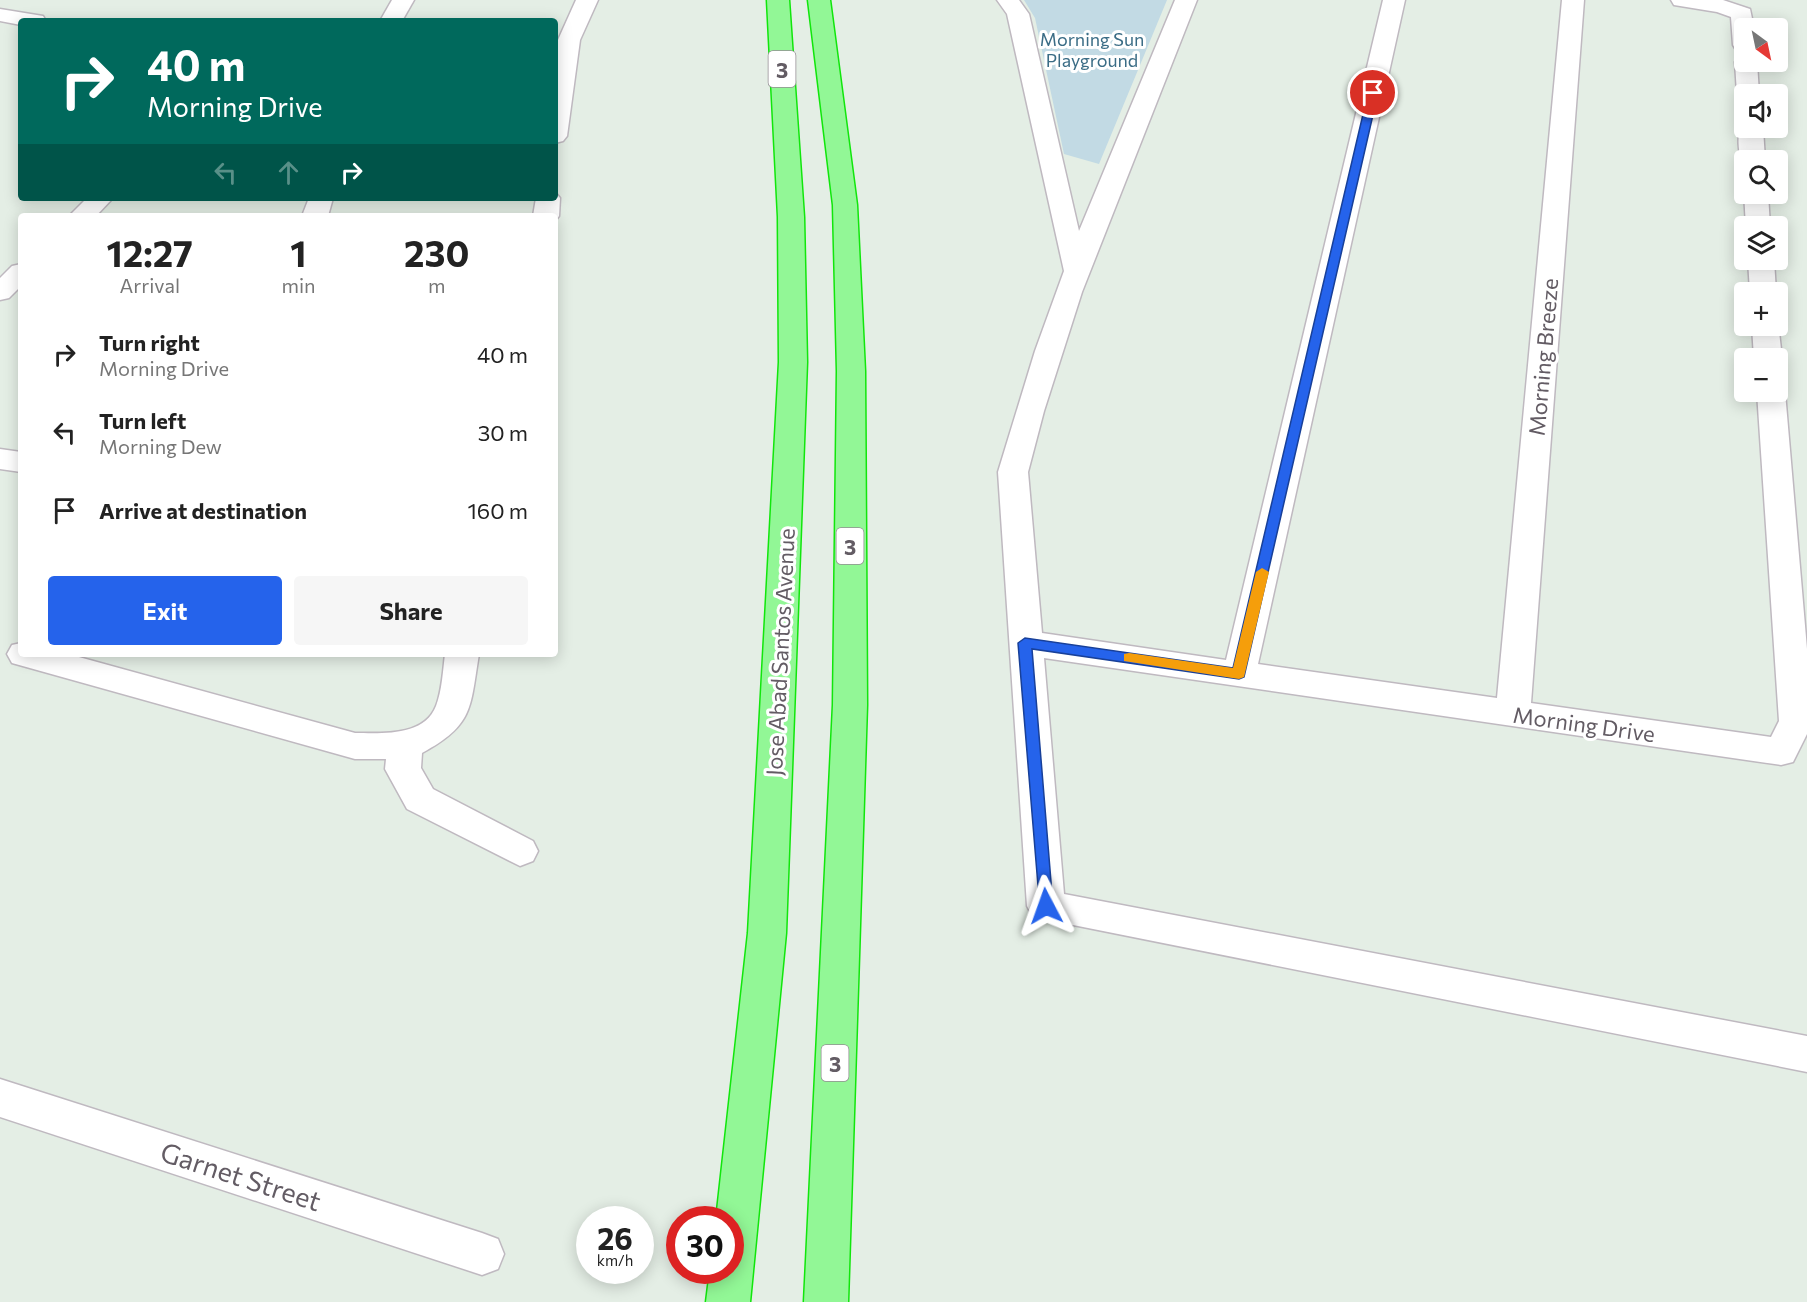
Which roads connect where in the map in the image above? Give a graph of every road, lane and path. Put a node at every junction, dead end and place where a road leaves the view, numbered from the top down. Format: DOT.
graph roads {
  1 [pos="403,0"];
  2 [pos="587,0"];
  3 [pos="778,0"];
  4 [pos="819,0"];
  5 [pos="1008,0"];
  6 [pos="1186,0"];
  7 [pos="1394,0"];
  8 [pos="1573,0"];
  9 [pos="1682,0"];
  10 [pos="0,15"];
  11 [pos="18,18"];
  12 [pos="393,18"];
  13 [pos="1742,18"];
  14 [pos="558,89"];
  15 [pos="98,201"];
  16 [pos="85,213"];
  17 [pos="1075,269"];
  18 [pos="18,275"];
  19 [pos="0,292"];
  20 [pos="1772,402"];
  21 [pos="0,459"];
  22 [pos="18,462"];
  23 [pos="1025,643"];
  24 [pos="0,647"];
  25 [pos="18,652"];
  26 [pos="34,657"];
  27 [pos="461,657"];
  28 [pos="1239,674"];
  29 [pos="1513,713"];
  30 [pos="405,746"];
  31 [pos="520,851"];
  32 [pos="1807,1054"];
  33 [pos="0,1098"];
  34 [pos="482,1254"];
  35 [pos="728,1302"];
  36 [pos="826,1302"];
  1 -- 12 [label="street"];
  2 -- 14 [label="street"];
  3 -- 35 [label="highway, Jose Abad Santos Avenue / 3"];
  4 -- 36 [label="highway, 3"];
  5 -- 17 [label="street"];
  6 -- 17 [label="street"];
  7 -- 28 [label="street"];
  8 -- 29 [label="street, Morning Breeze"];
  9 -- 13 [label="street"];
  10 -- 11 [label="street"];
  15 -- 16 [label="street"];
  17 -- 23 [label="street"];
  18 -- 19 [label="street"];
  20 -- 29 [label="street, Morning Drive"];
  21 -- 22 [label="street"];
  23 -- 28 [label="street, Morning Drive"];
  23 -- 32 [label="street"];
  24 -- 25 [label="street"];
  26 -- 30 [label="street"];
  27 -- 30 [label="street"];
  28 -- 29 [label="street, Morning Drive"];
  30 -- 31 [label="street"];
  33 -- 34 [label="street, Garnet Street"];
}
